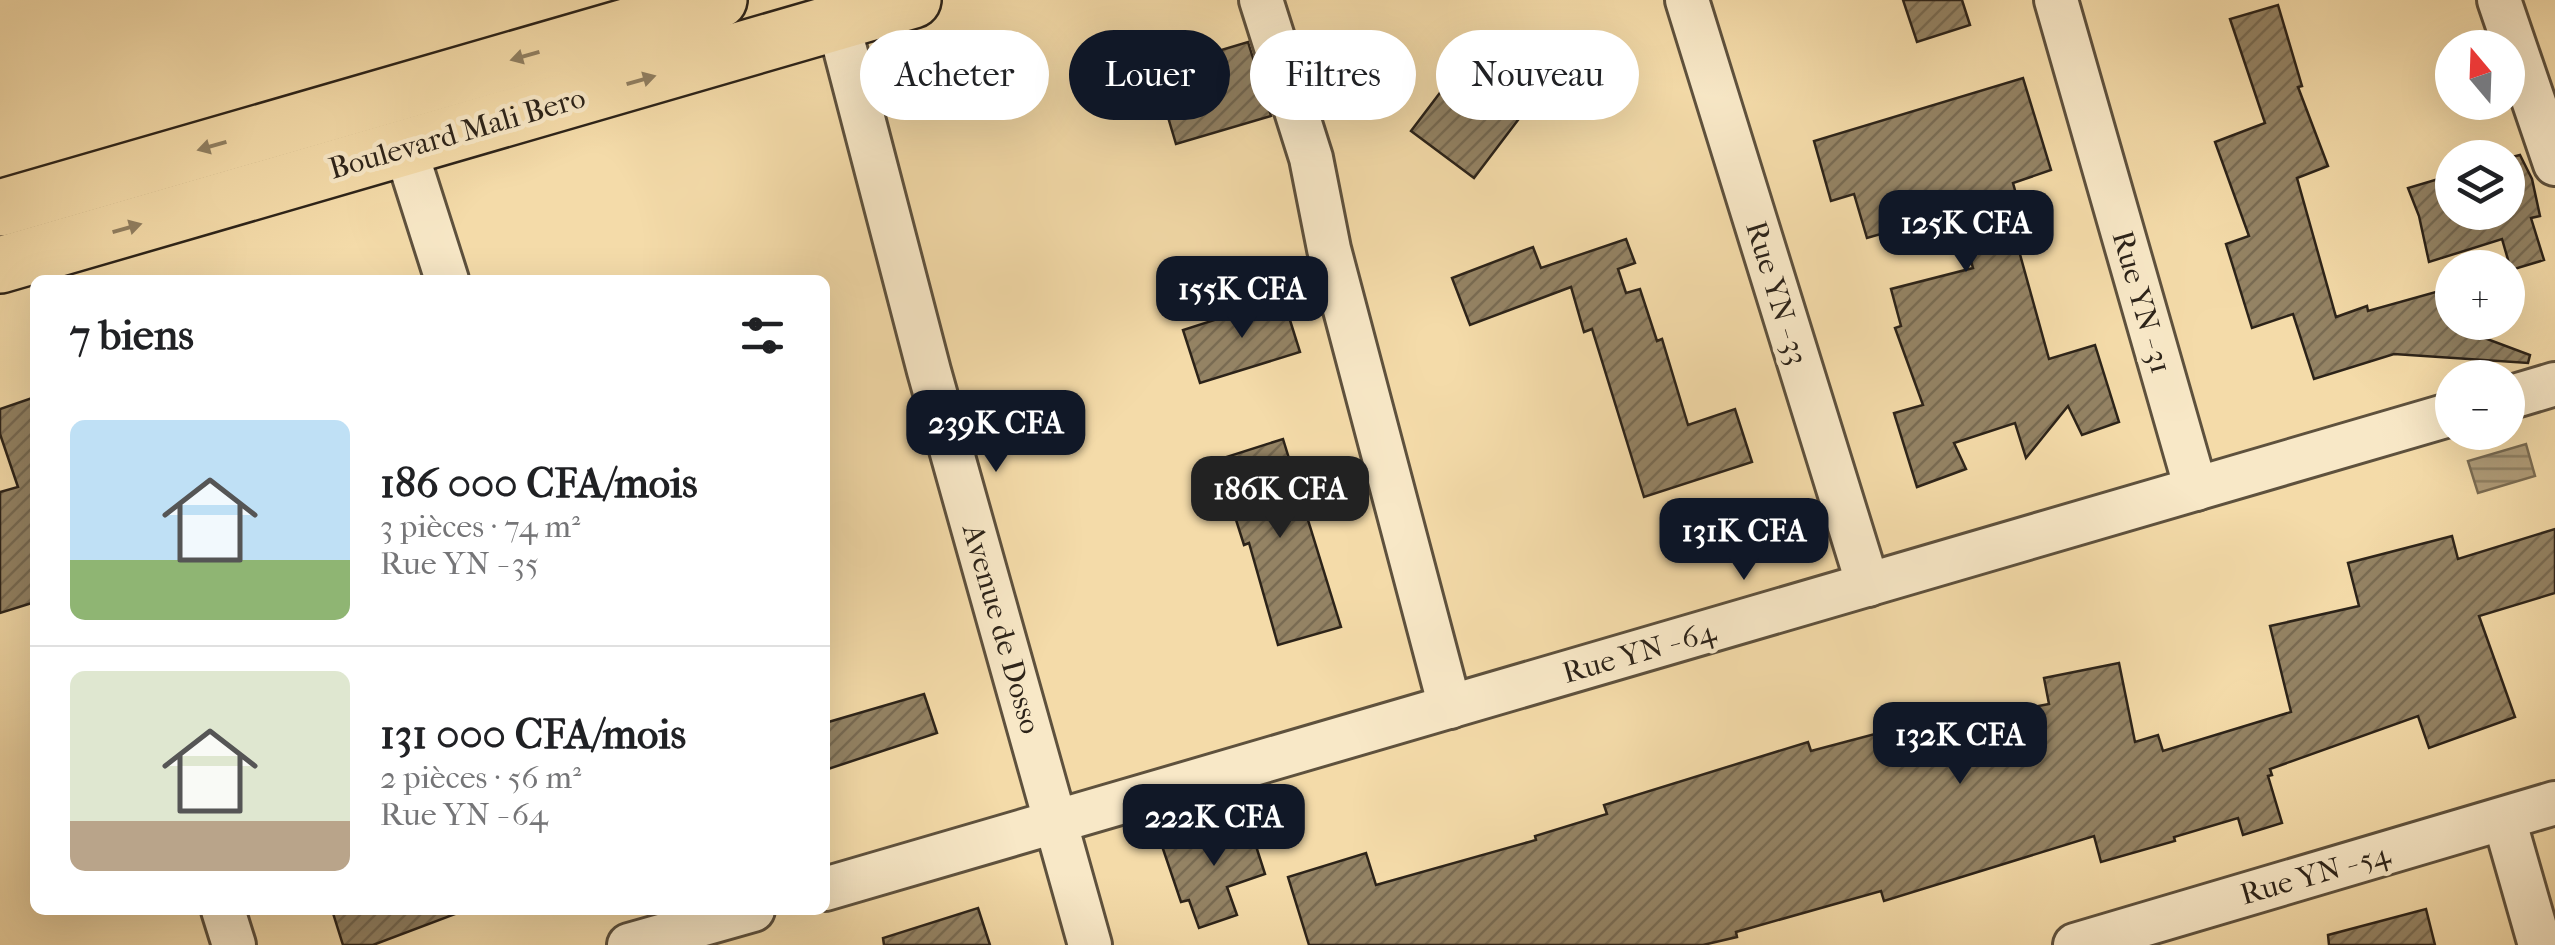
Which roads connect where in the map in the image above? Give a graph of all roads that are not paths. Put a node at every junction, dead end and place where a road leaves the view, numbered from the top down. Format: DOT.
graph roads {
  1 [pos="719,0"];
  2 [pos="913,0"];
  3 [pos="1261,0"];
  4 [pos="1687,0"];
  5 [pos="2056,0"];
  6 [pos="2499,0"];
  7 [pos="838,22"];
  8 [pos="405,148"];
  9 [pos="2555,164"];
  10 [pos="0,208"];
  11 [pos="33,266"];
  12 [pos="446,275"];
  13 [pos="2555,384"];
  14 [pos="2525,393"];
  15 [pos="2435,419"];
  16 [pos="2196,489"];
  17 [pos="1868,585"];
  18 [pos="1450,707"];
  19 [pos="2555,803"];
  20 [pos="2504,818"];
  21 [pos="1056,823"];
  22 [pos="830,888"];
  23 [pos="225,915"];
  24 [pos="728,915"];
  25 [pos="652,930"];
  26 [pos="234,945"];
  27 [pos="1090,945"];
  28 [pos="2075,945"];
  29 [pos="2540,945"];
  1 -- 10 [label="main road, Boulevard Mali Bero, one-way"];
  2 -- 7 [label="main road, Boulevard Mali Bero"];
  3 -- 18 [label="street"];
  4 -- 17 [label="street, Rue YN - 33"];
  5 -- 16 [label="street, Rue YN - 31"];
  6 -- 9 [label="street"];
  8 -- 7 [label="main road, Boulevard Mali Bero, one-way"];
  7 -- 21 [label="street, Avenue de Dosso"];
  11 -- 8 [label="main road, Boulevard Mali Bero, one-way"];
  8 -- 12 [label="street"];
  13 -- 14 [label="street"];
  15 -- 16 [label="street, Rue YN - 64"];
  16 -- 17 [label="street, Rue YN - 64"];
  17 -- 18 [label="street, Rue YN - 64"];
  18 -- 21 [label="street, Rue YN - 64"];
  19 -- 20 [label="street, Rue YN - 54"];
  20 -- 28 [label="street, Rue YN - 54"];
  20 -- 29 [label="street"];
  21 -- 22 [label="street, Rue YN - 64"];
  21 -- 27 [label="street, Avenue de Dosso"];
  23 -- 26 [label="street"];
  24 -- 25 [label="street"];
}
